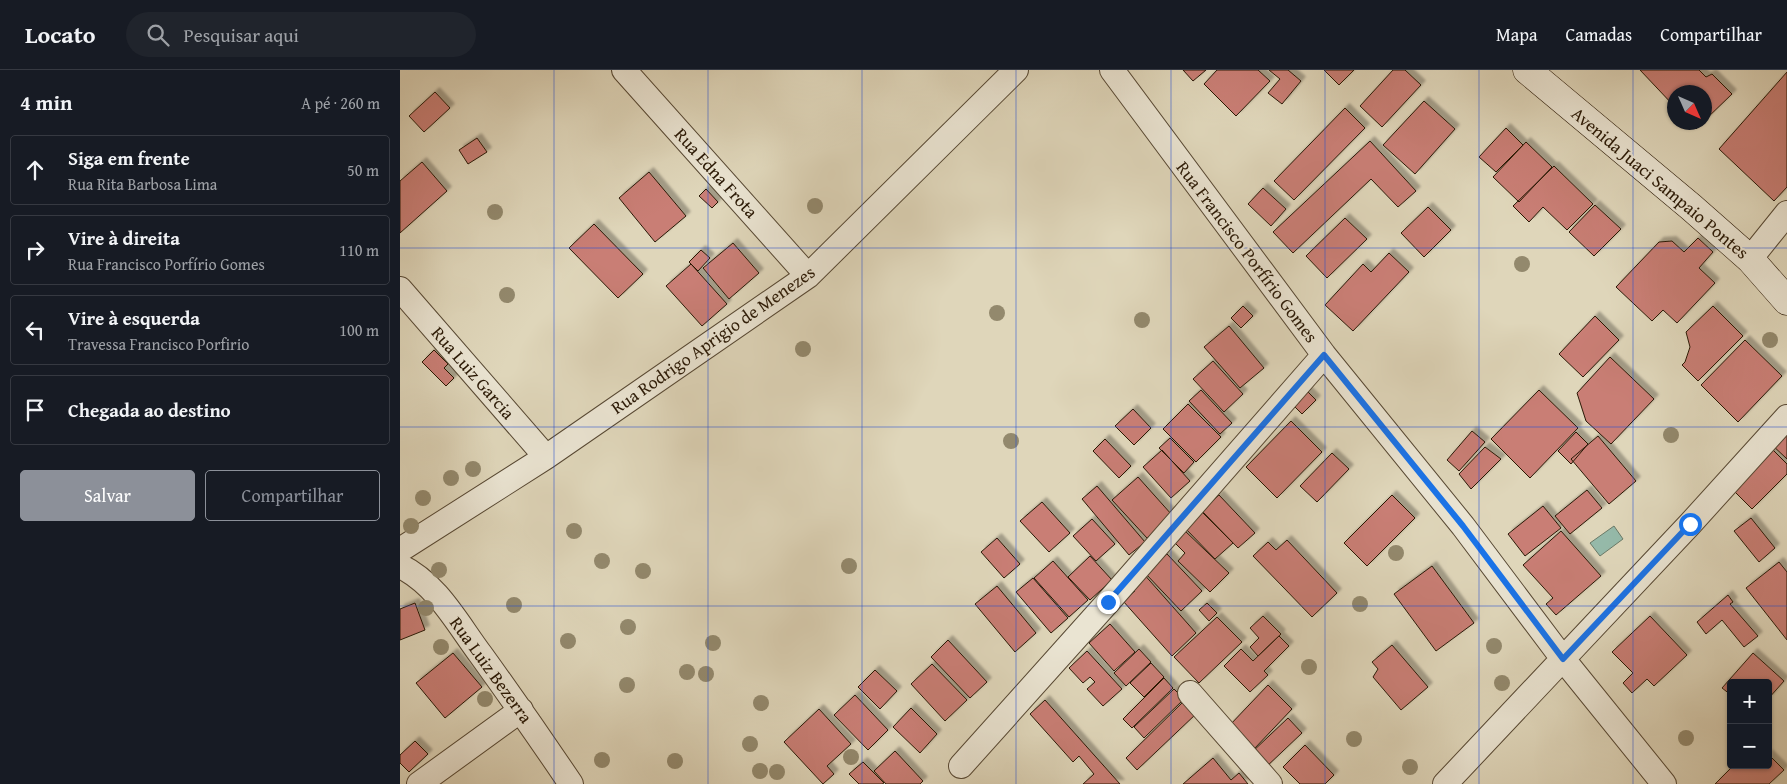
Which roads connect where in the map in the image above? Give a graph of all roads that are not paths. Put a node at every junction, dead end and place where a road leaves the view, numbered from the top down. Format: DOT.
graph roads {
  1 [pos="624,70"];
  2 [pos="1016,70"];
  3 [pos="1112,70"];
  4 [pos="1527,70"];
  5 [pos="1787,212"];
  6 [pos="1750,259"];
  7 [pos="808,276"];
  8 [pos="400,289"];
  9 [pos="1787,301"];
  10 [pos="1324,355"];
  11 [pos="1787,417"];
  12 [pos="546,458"];
  13 [pos="400,550"];
  14 [pos="400,566"];
  15 [pos="1563,659"];
  16 [pos="1190,693"];
  17 [pos="520,710"];
  18 [pos="961,766"];
  19 [pos="419,784"];
  20 [pos="571,784"];
  21 [pos="1270,784"];
  22 [pos="1445,784"];
  23 [pos="1664,784"];
  1 -- 7 [label="street, Rua Edna Frota"];
  2 -- 7 [label="street, Rua Rodrigo Aprigio de Menezes"];
  3 -- 10 [label="street, Rua Francisco Porfírio Gomes"];
  4 -- 6 [label="main road, Avenida Juaci Sampaio Pontes"];
  5 -- 6 [label="street"];
  6 -- 9 [label="main road, Avenida Juaci Sampaio Pontes"];
  7 -- 12 [label="street, Rua Rodrigo Aprigio de Menezes"];
  8 -- 12 [label="street, Rua Luiz Garcia"];
  10 -- 15 [label="street, Rua Francisco Porfírio Gomes"];
  10 -- 18 [label="street"];
  11 -- 15 [label="street"];
  12 -- 13 [label="street, Rua Rodrigo Aprigio de Menezes"];
  14 -- 17 [label="street, Rua Luiz Bezerra"];
  15 -- 22 [label="street"];
  15 -- 23 [label="street, Rua Francisco Porfírio Gomes"];
  16 -- 21 [label="street"];
  17 -- 19 [label="street"];
  17 -- 20 [label="street, Rua Luiz Bezerra"];
}
